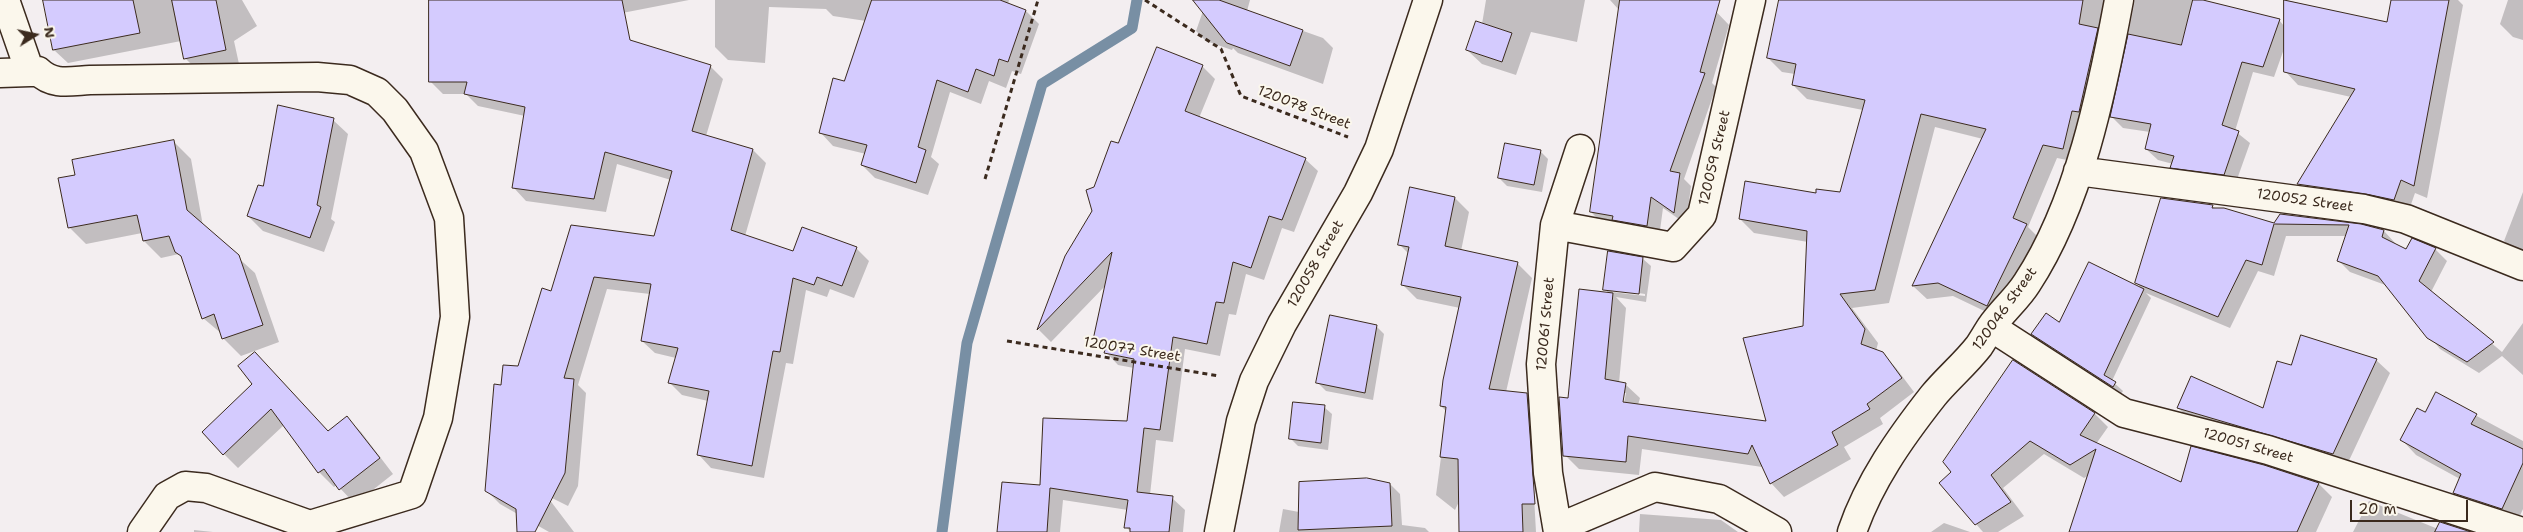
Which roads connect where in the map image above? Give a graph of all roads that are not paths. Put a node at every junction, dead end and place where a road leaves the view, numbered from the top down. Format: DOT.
graph roads {
  1 [pos="5,0"];
  2 [pos="1428,0"];
  3 [pos="1751,0"];
  4 [pos="2119,0"];
  5 [pos="30,72"];
  6 [pos="0,73"];
  7 [pos="1580,149"];
  8 [pos="2078,171"];
  9 [pos="1555,225"];
  10 [pos="2523,266"];
  11 [pos="1991,327"];
  12 [pos="1558,530"];
  13 [pos="142,532"];
  14 [pos="1220,532"];
  15 [pos="1777,532"];
  16 [pos="1852,532"];
  17 [pos="2522,532"];
  1 -- 5 [label="street"];
  2 -- 14 [label="street, 120058 Street"];
  3 -- 9 [label="street, 120059 Street"];
  4 -- 8 [label="street, 120046 Street"];
  5 -- 6 [label="street"];
  5 -- 13 [label="street"];
  7 -- 9 [label="street, 120061 Street"];
  8 -- 10 [label="street, 120052 Street"];
  8 -- 11 [label="street, 120046 Street"];
  9 -- 12 [label="street, 120061 Street"];
  11 -- 16 [label="street, 120046 Street"];
  11 -- 17 [label="street, 120051 Street"];
  12 -- 15 [label="street"];
}
